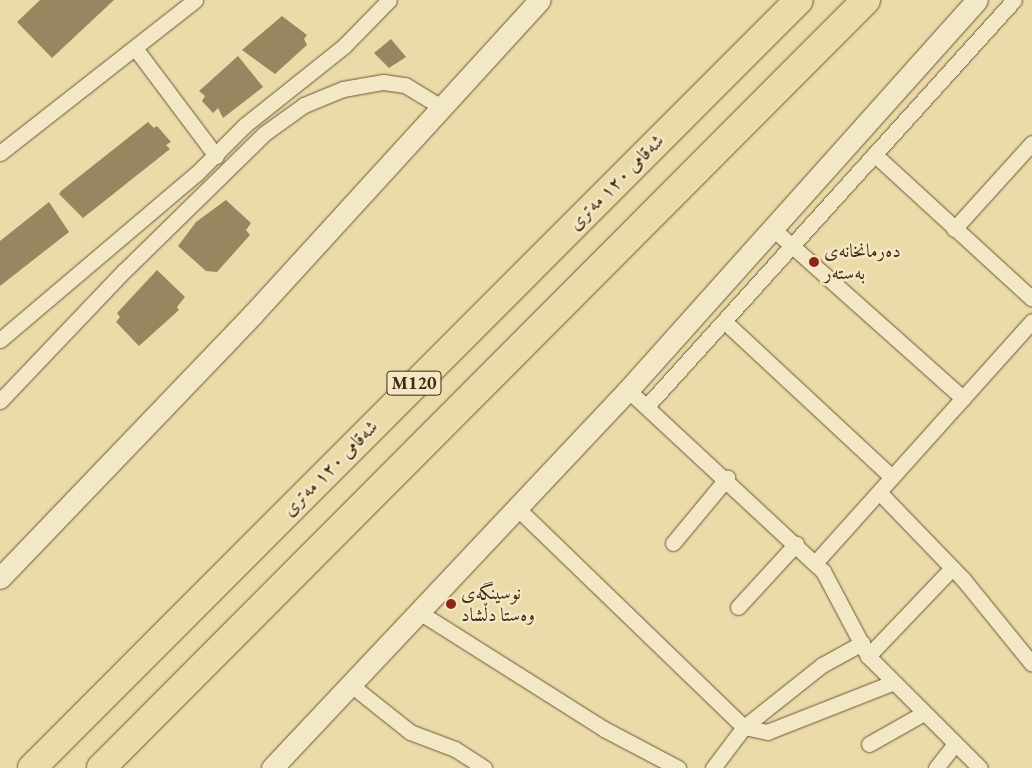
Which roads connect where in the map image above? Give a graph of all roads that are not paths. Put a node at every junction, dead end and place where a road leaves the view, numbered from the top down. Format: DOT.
graph roads {
  1 [pos="195,0"];
  2 [pos="389,0"];
  3 [pos="798,0"];
  4 [pos="866,0"];
  5 [pos="976,0"];
  6 [pos="1014,0"];
  7 [pos="537,1"];
  8 [pos="135,48"];
  9 [pos="443,108"];
  10 [pos="1032,143"];
  11 [pos="0,153"];
  12 [pos="874,154"];
  13 [pos="216,156"];
  14 [pos="772,228"];
  15 [pos="954,229"];
  16 [pos="792,246"];
  17 [pos="1032,299"];
  18 [pos="724,321"];
  19 [pos="1032,321"];
  20 [pos="0,340"];
  21 [pos="628,390"];
  22 [pos="963,398"];
  23 [pos="0,401"];
  24 [pos="647,406"];
  25 [pos="892,477"];
  26 [pos="727,478"];
  27 [pos="879,492"];
  28 [pos="517,508"];
  29 [pos="673,543"];
  30 [pos="796,544"];
  31 [pos="815,563"];
  32 [pos="952,568"];
  33 [pos="0,578"];
  34 [pos="738,607"];
  35 [pos="419,612"];
  36 [pos="865,649"];
  37 [pos="1032,664"];
  38 [pos="892,683"];
  39 [pos="351,685"];
  40 [pos="924,713"];
  41 [pos="744,727"];
  42 [pos="869,744"];
  43 [pos="955,744"];
  44 [pos="282,765"];
  45 [pos="32,768"];
  46 [pos="101,768"];
  47 [pos="484,768"];
  48 [pos="678,768"];
  49 [pos="713,768"];
  50 [pos="936,768"];
  51 [pos="980,768"];
  1 -- 8 [label="street"];
  2 -- 13 [label="street"];
  3 -- 45 [label="highway, شەقامی ١٢٠ مەتری / M120"];
  4 -- 46 [label="highway, M120"];
  5 -- 14 [label="street"];
  6 -- 12 [label="street"];
  7 -- 9 [label="street"];
  8 -- 11 [label="street"];
  8 -- 13 [label="street"];
  9 -- 23 [label="street"];
  9 -- 33 [label="street"];
  10 -- 15 [label="street"];
  12 -- 15 [label="street"];
  12 -- 16 [label="street"];
  13 -- 20 [label="street"];
  14 -- 16 [label="street"];
  14 -- 21 [label="street"];
  15 -- 17 [label="street"];
  16 -- 18 [label="street"];
  16 -- 22 [label="street"];
  18 -- 24 [label="street"];
  18 -- 25 [label="street"];
  19 -- 22 [label="street"];
  21 -- 24 [label="street"];
  21 -- 28 [label="street"];
  22 -- 25 [label="street"];
  24 -- 26 [label="street"];
  25 -- 27 [label="street"];
  26 -- 29 [label="street"];
  26 -- 30 [label="street"];
  27 -- 31 [label="street"];
  27 -- 32 [label="street"];
  28 -- 35 [label="street"];
  28 -- 41 [label="street"];
  30 -- 31 [label="street"];
  30 -- 34 [label="street"];
  31 -- 36 [label="street"];
  32 -- 36 [label="street"];
  32 -- 37 [label="street"];
  35 -- 39 [label="street"];
  35 -- 48 [label="street"];
  36 -- 38 [label="street"];
  36 -- 41 [label="street"];
  38 -- 40 [label="street"];
  38 -- 41 [label="street"];
  39 -- 44 [label="street"];
  39 -- 47 [label="street"];
  40 -- 42 [label="street"];
  40 -- 43 [label="street"];
  41 -- 49 [label="street"];
  43 -- 50 [label="street"];
  43 -- 51 [label="street"];
}
